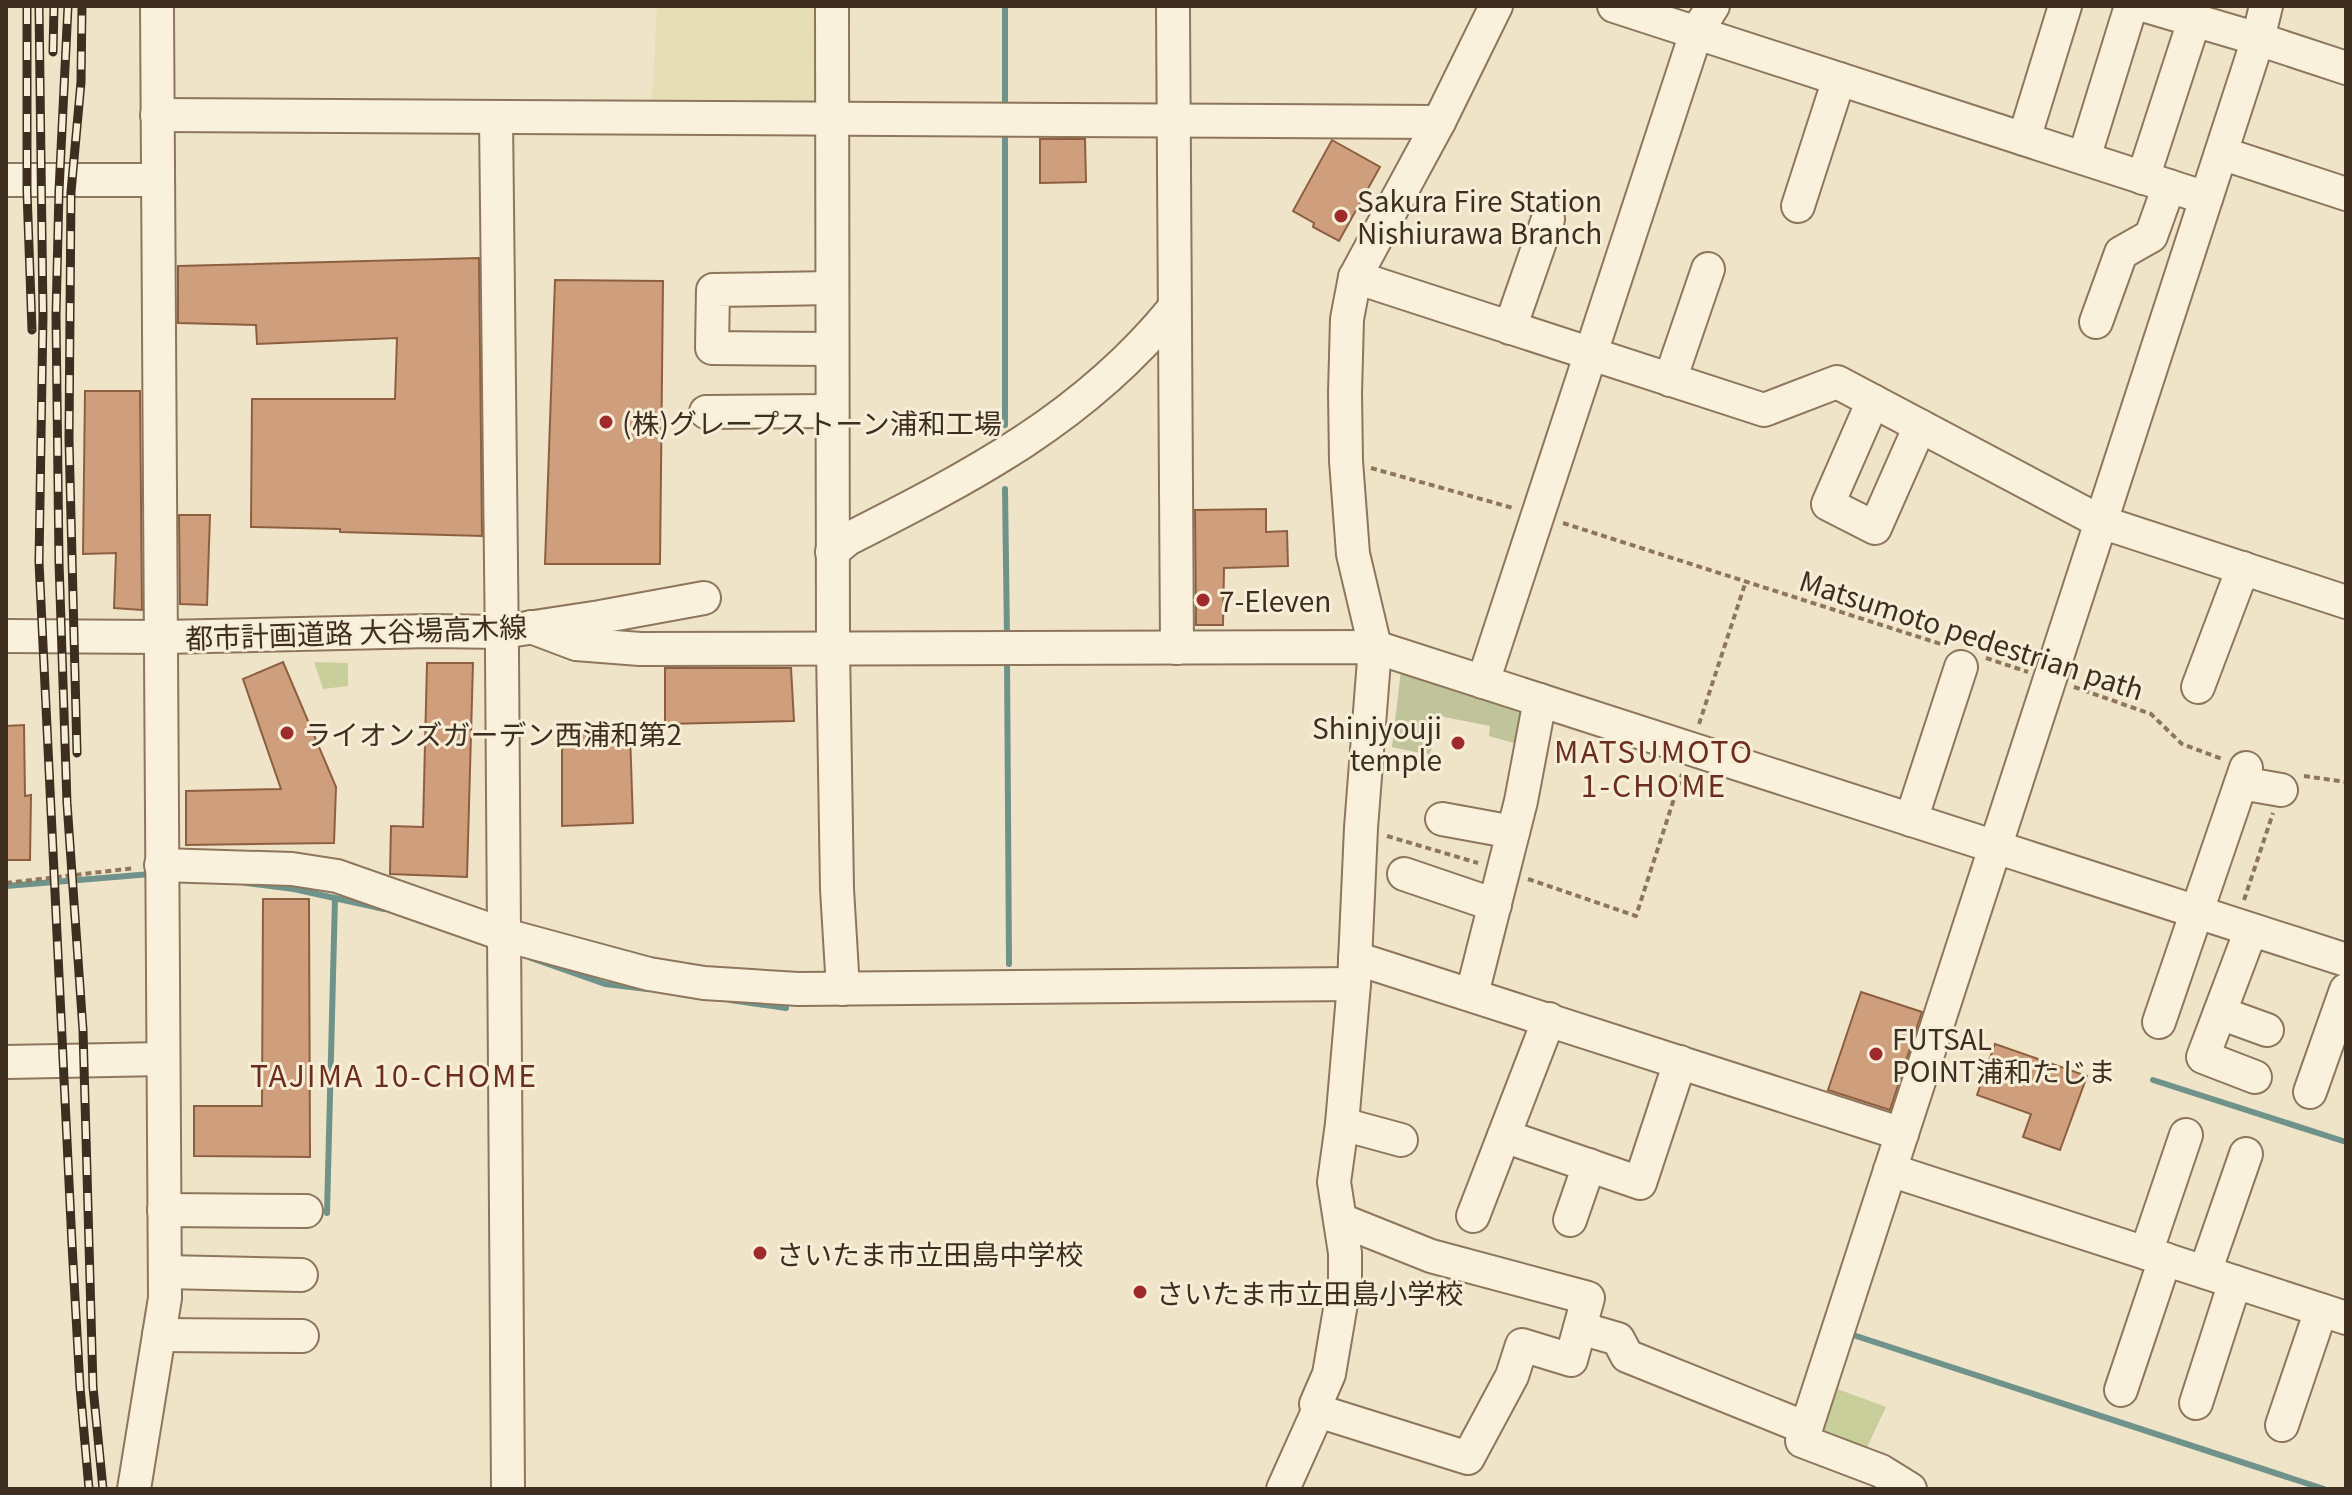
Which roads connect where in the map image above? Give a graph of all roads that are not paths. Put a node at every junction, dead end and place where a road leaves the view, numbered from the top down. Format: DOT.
graph roads {
  1 [pos="157,6"];
  2 [pos="832,6"];
  3 [pos="1173,6"];
  4 [pos="1496,6"];
  5 [pos="1614,6"];
  6 [pos="2065,6"];
  7 [pos="2131,6"];
  8 [pos="2146,6"];
  9 [pos="2266,6"];
  10 [pos="1705,19"];
  11 [pos="2194,21"];
  12 [pos="2258,39"];
  13 [pos="2346,68"];
  14 [pos="1839,79"];
  15 [pos="157,115"];
  16 [pos="496,117"];
  17 [pos="832,119"];
  18 [pos="1174,121"];
  19 [pos="1439,122"];
  20 [pos="2024,139"];
  21 [pos="2221,153"];
  22 [pos="2084,158"];
  23 [pos="6,180"];
  24 [pos="158,180"];
  25 [pos="2156,182"];
  26 [pos="2346,194"];
  27 [pos="2206,198"];
  28 [pos="1798,206"];
  29 [pos="1548,219"];
  30 [pos="1708,269"];
  31 [pos="1355,277"];
  32 [pos="832,288"];
  33 [pos="1174,308"];
  34 [pos="2096,322"];
  35 [pos="1510,328"];
  36 [pos="832,349"];
  37 [pos="1591,354"];
  38 [pos="1670,380"];
  39 [pos="1873,401"];
  40 [pos="832,411"];
  41 [pos="706,412"];
  42 [pos="1920,426"];
  43 [pos="2101,522"];
  44 [pos="832,552"];
  45 [pos="2243,568"];
  46 [pos="704,598"];
  47 [pos="2346,602"];
  48 [pos="516,629"];
  49 [pos="6,636"];
  50 [pos="162,637"];
  51 [pos="1375,647"];
  52 [pos="1177,648"];
  53 [pos="833,649"];
  54 [pos="1965,657"];
  55 [pos="1483,682"];
  56 [pos="2198,687"];
  57 [pos="1540,700"];
  58 [pos="2292,783"];
  59 [pos="1442,819"];
  60 [pos="1911,820"];
  61 [pos="1513,832"];
  62 [pos="1995,847"];
  63 [pos="161,865"];
  64 [pos="1404,874"];
  65 [pos="1495,905"];
  66 [pos="2198,913"];
  67 [pos="2243,927"];
  68 [pos="505,945"];
  69 [pos="2346,960"];
  70 [pos="1354,971"];
  71 [pos="843,989"];
  72 [pos="2346,990"];
  73 [pos="1472,994"];
  74 [pos="2220,1013"];
  75 [pos="1549,1019"];
  76 [pos="2159,1022"];
  77 [pos="2267,1030"];
  78 [pos="163,1059"];
  79 [pos="6,1062"];
  80 [pos="1680,1062"];
  81 [pos="2255,1077"];
  82 [pos="2310,1092"];
  83 [pos="1342,1124"];
  84 [pos="1902,1134"];
  85 [pos="2186,1135"];
  86 [pos="1504,1136"];
  87 [pos="1401,1140"];
  88 [pos="2246,1154"];
  89 [pos="1589,1165"];
  90 [pos="1890,1170"];
  91 [pos="164,1210"];
  92 [pos="306,1211"];
  93 [pos="1473,1216"];
  94 [pos="1341,1220"];
  95 [pos="1570,1220"];
  96 [pos="2155,1256"];
  97 [pos="165,1272"];
  98 [pos="301,1275"];
  99 [pos="2220,1277"];
  100 [pos="2333,1314"];
  101 [pos="1580,1328"];
  102 [pos="159,1335"];
  103 [pos="302,1336"];
  104 [pos="2121,1390"];
  105 [pos="2196,1403"];
  106 [pos="1318,1411"];
  107 [pos="2282,1425"];
  108 [pos="1806,1428"];
  109 [pos="134,1489"];
  110 [pos="508,1489"];
  111 [pos="1283,1489"];
  112 [pos="1910,1489"];
  1 -- 15 [label="street"];
  2 -- 17 [label="street"];
  3 -- 18 [label="street"];
  4 -- 19 [label="street"];
  5 -- 10 [label="street"];
  6 -- 20 [label="street"];
  7 -- 22 [label="street"];
  8 -- 11 [label="street"];
  9 -- 12 [label="street"];
  10 -- 14 [label="street"];
  10 -- 37 [label="street"];
  11 -- 12 [label="street"];
  11 -- 25 [label="street"];
  12 -- 13 [label="street"];
  12 -- 21 [label="street"];
  14 -- 20 [label="street"];
  14 -- 28 [label="street"];
  15 -- 16 [label="street"];
  15 -- 24 [label="street"];
  16 -- 17 [label="street"];
  16 -- 48 [label="street"];
  17 -- 18 [label="street"];
  17 -- 32 [label="street"];
  18 -- 19 [label="street"];
  18 -- 33 [label="street"];
  19 -- 31 [label="street"];
  20 -- 22 [label="street"];
  21 -- 26 [label="street"];
  21 -- 27 [label="street"];
  22 -- 25 [label="street"];
  23 -- 24 [label="street"];
  24 -- 50 [label="street"];
  25 -- 27 [label="street"];
  25 -- 34 [label="street"];
  27 -- 43 [label="street"];
  29 -- 35 [label="street"];
  30 -- 38 [label="street"];
  31 -- 35 [label="street"];
  31 -- 51 [label="street"];
  32 -- 36 [label="street"];
  32 -- 36 [label="street"];
  33 -- 44 [label="street"];
  33 -- 52 [label="street"];
  35 -- 37 [label="street"];
  36 -- 40 [label="street"];
  37 -- 38 [label="street"];
  37 -- 55 [label="street"];
  38 -- 39 [label="street"];
  39 -- 42 [label="street"];
  39 -- 42 [label="street"];
  40 -- 41 [label="street"];
  40 -- 44 [label="street"];
  42 -- 43 [label="street"];
  43 -- 45 [label="street"];
  43 -- 62 [label="street"];
  44 -- 53 [label="street"];
  45 -- 47 [label="street"];
  45 -- 56 [label="street"];
  46 -- 48 [label="street, 都市計画道路 大谷場高木線"];
  48 -- 50 [label="street, 都市計画道路 大谷場高木線"];
  48 -- 53 [label="street"];
  48 -- 68 [label="street"];
  49 -- 50 [label="street, 都市計画道路 大谷場高木線"];
  50 -- 63 [label="street"];
  51 -- 52 [label="street"];
  51 -- 55 [label="street"];
  51 -- 70 [label="street"];
  52 -- 53 [label="street"];
  53 -- 71 [label="street"];
  54 -- 60 [label="street"];
  55 -- 57 [label="street"];
  57 -- 60 [label="street"];
  57 -- 61 [label="street"];
  58 -- 66 [label="street"];
  59 -- 61 [label="street"];
  60 -- 62 [label="street"];
  61 -- 65 [label="street"];
  62 -- 66 [label="street"];
  62 -- 84 [label="street"];
  63 -- 68 [label="street"];
  63 -- 78 [label="street"];
  64 -- 65 [label="street"];
  65 -- 73 [label="street"];
  66 -- 67 [label="street"];
  66 -- 76 [label="street"];
  67 -- 69 [label="street"];
  67 -- 74 [label="street"];
  68 -- 71 [label="street"];
  68 -- 110 [label="street"];
  70 -- 71 [label="street"];
  70 -- 73 [label="street"];
  70 -- 83 [label="street"];
  72 -- 82 [label="street"];
  73 -- 75 [label="street"];
  74 -- 77 [label="street"];
  74 -- 81 [label="street"];
  75 -- 80 [label="street"];
  75 -- 86 [label="street"];
  78 -- 79 [label="street"];
  78 -- 91 [label="street"];
  80 -- 84 [label="street"];
  80 -- 89 [label="street"];
  83 -- 87 [label="street"];
  83 -- 94 [label="street"];
  84 -- 90 [label="street"];
  85 -- 96 [label="street"];
  86 -- 89 [label="street"];
  86 -- 93 [label="street"];
  88 -- 99 [label="street"];
  89 -- 95 [label="street"];
  90 -- 96 [label="street"];
  90 -- 108 [label="street"];
  91 -- 92 [label="street"];
  91 -- 97 [label="street"];
  94 -- 101 [label="street"];
  94 -- 106 [label="street"];
  96 -- 99 [label="street"];
  96 -- 104 [label="street"];
  97 -- 98 [label="street"];
  97 -- 102 [label="street"];
  99 -- 100 [label="street"];
  99 -- 105 [label="street"];
  100 -- 107 [label="street"];
  101 -- 106 [label="street"];
  101 -- 108 [label="street"];
  102 -- 103 [label="street"];
  102 -- 109 [label="street"];
  106 -- 111 [label="street"];
  108 -- 112 [label="street"];
}
